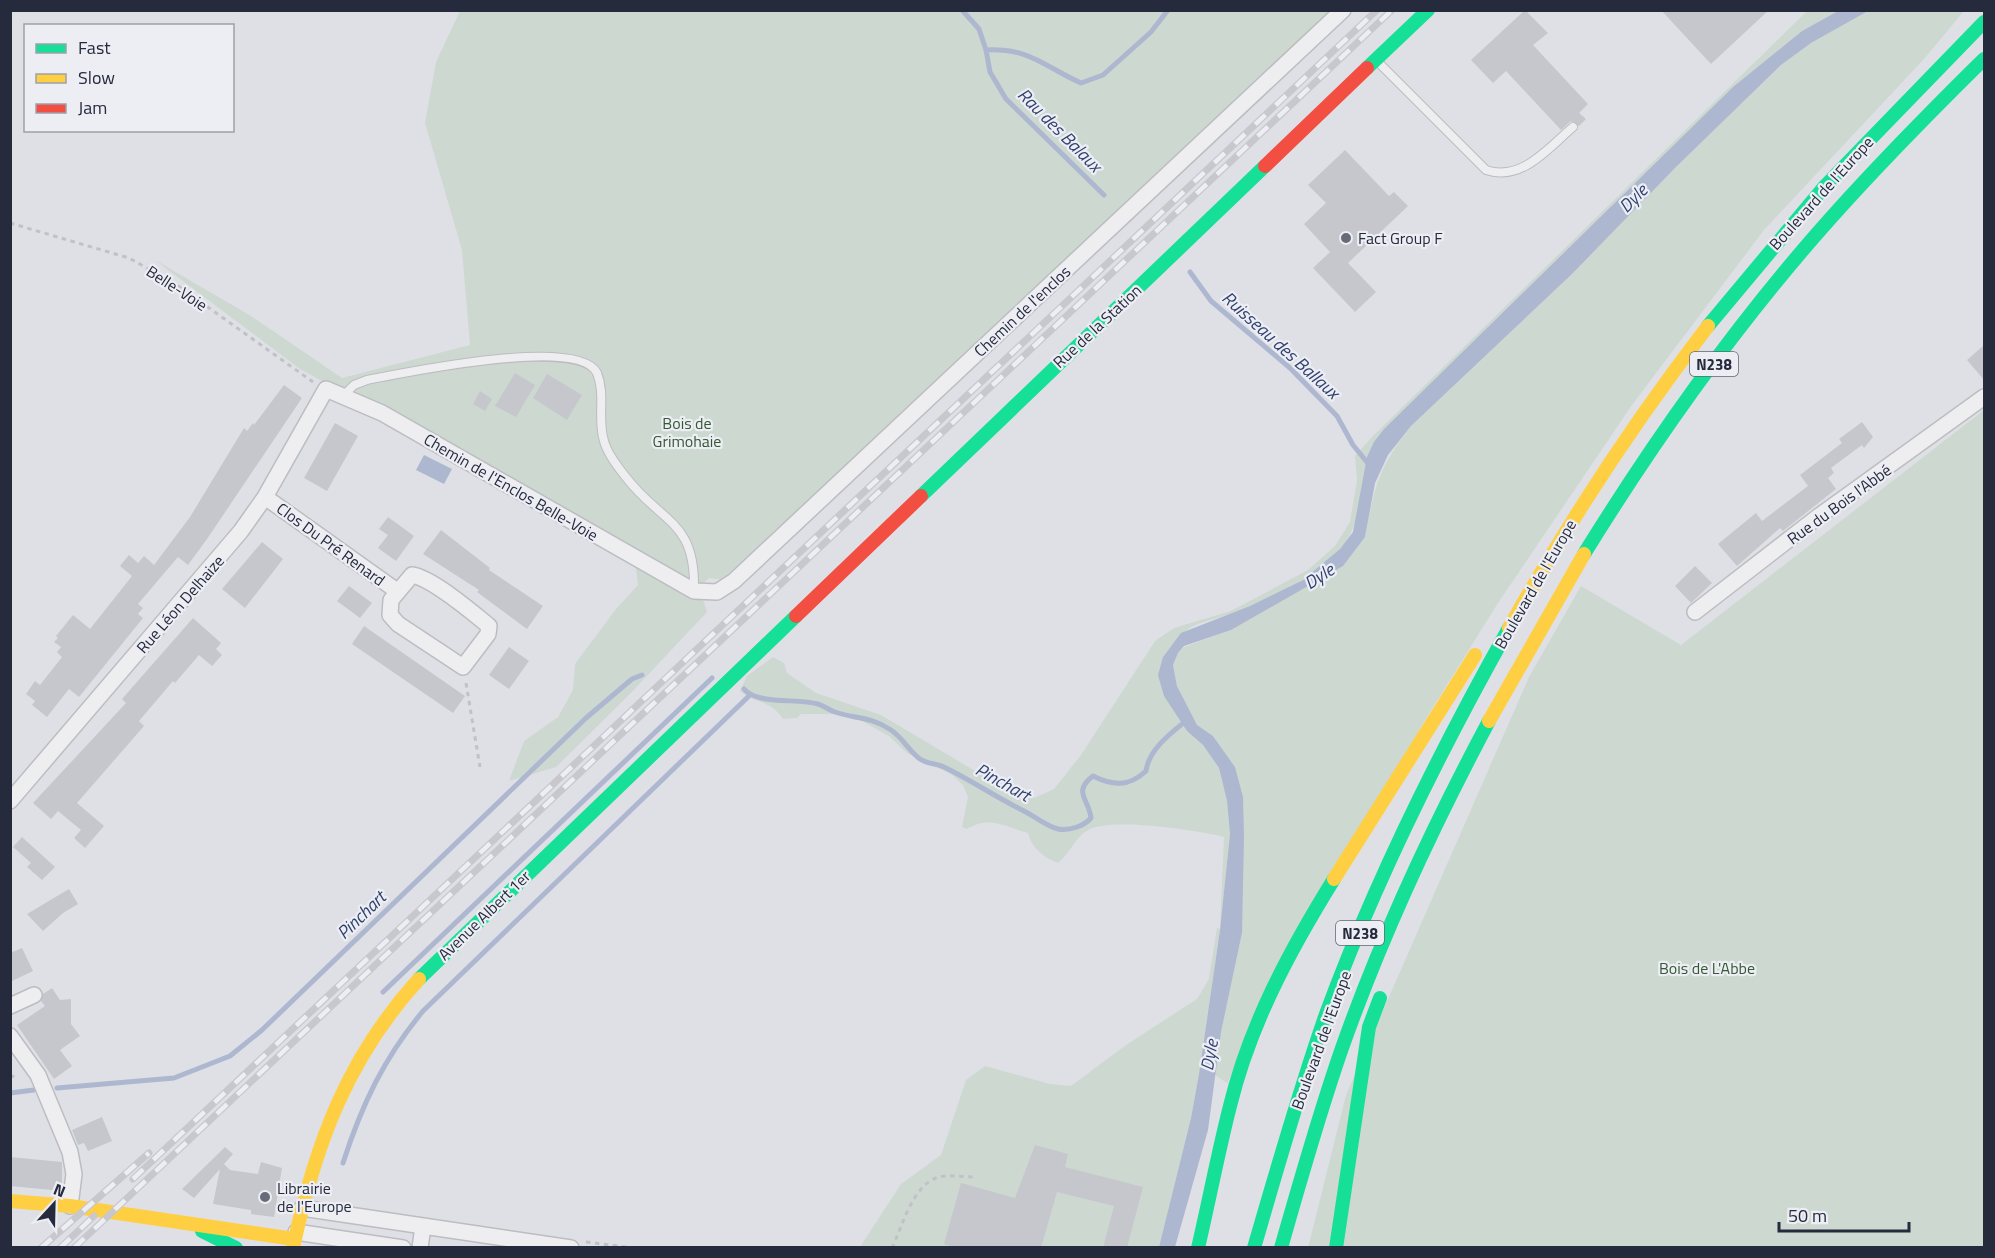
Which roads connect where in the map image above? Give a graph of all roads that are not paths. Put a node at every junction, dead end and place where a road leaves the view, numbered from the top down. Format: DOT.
graph roads {
  1 [pos="1343,10"];
  2 [pos="1428,10"];
  3 [pos="1984,22"];
  4 [pos="1984,59"];
  5 [pos="1377,61"];
  6 [pos="1573,127"];
  7 [pos="326,389"];
  8 [pos="343,396"];
  9 [pos="1984,397"];
  10 [pos="266,497"];
  11 [pos="397,591"];
  12 [pos="694,591"];
  13 [pos="1695,612"];
  14 [pos="1504,633"];
  15 [pos="768,644"];
  16 [pos="10,801"];
  17 [pos="1402,900"];
  18 [pos="1405,932"];
  19 [pos="1385,985"];
  20 [pos="34,995"];
  21 [pos="10,1006"];
  22 [pos="10,1036"];
  23 [pos="10,1201"];
  24 [pos="70,1206"];
  25 [pos="302,1208"];
  26 [pos="188,1224"];
  27 [pos="423,1226"];
  28 [pos="294,1240"];
  29 [pos="562,1247"];
  30 [pos="236,1248"];
  31 [pos="403,1248"];
  32 [pos="420,1248"];
  33 [pos="1198,1248"];
  34 [pos="1254,1248"];
  35 [pos="1281,1248"];
  36 [pos="1336,1248"];
  1 -- 12 [label="street, Chemin de l'enclos"];
  2 -- 5 [label="main road, Rue de la Station"];
  3 -- 14 [label="main road, Boulevard de l'Europe / N238"];
  4 -- 17 [label="main road, Boulevard de l'Europe / N238"];
  5 -- 6 [label="lane"];
  5 -- 15 [label="main road, Rue de la Station"];
  7 -- 8 [label="street, Chemin de l'Enclos Belle-Voie"];
  7 -- 10 [label="street, Rue Léon Delhaize"];
  8 -- 12 [label="street, Chemin de l'Enclos Belle-Voie"];
  8 -- 12 [label="lane"];
  9 -- 13 [label="street, Rue du Bois l'Abbé"];
  10 -- 11 [label="street, Clos Du Pré Renard"];
  10 -- 16 [label="street, Rue Léon Delhaize"];
  11 -- 11 [label="street, Clos Du Pré Renard"];
  14 -- 33 [label="main road"];
  14 -- 34 [label="main road, Boulevard de l'Europe / N238"];
  15 -- 25 [label="main road, Avenue Albert 1er"];
  17 -- 18 [label="main road"];
  17 -- 35 [label="main road, Boulevard de l'Europe / N238"];
  19 -- 36 [label="main road"];
  20 -- 21 [label="street"];
  22 -- 24 [label="street"];
  23 -- 24 [label="main road"];
  24 -- 26 [label="main road"];
  25 -- 27 [label="street"];
  25 -- 28 [label="main road, Avenue Albert 1er"];
  26 -- 28 [label="main road"];
  26 -- 30 [label="main road"];
  27 -- 29 [label="street"];
  27 -- 32 [label="street"];
  28 -- 31 [label="street"];
}
